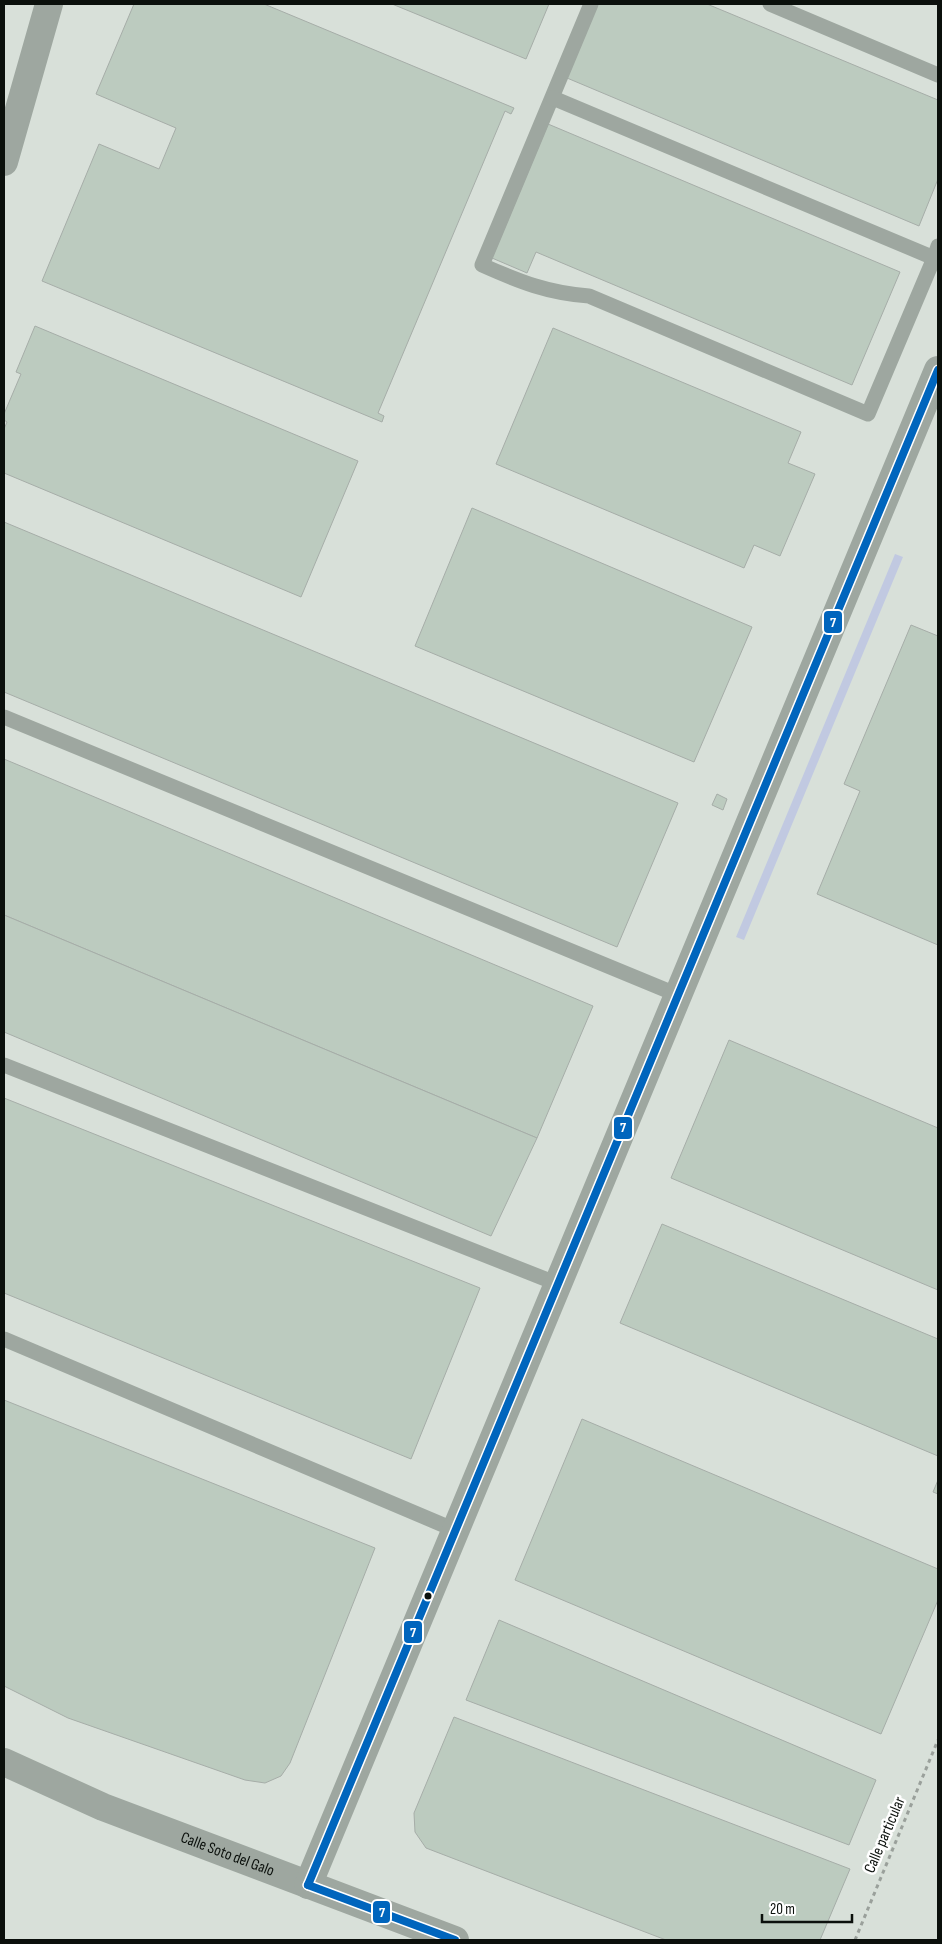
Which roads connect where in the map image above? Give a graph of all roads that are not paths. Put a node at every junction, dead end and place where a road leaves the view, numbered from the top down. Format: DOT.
graph roads {
  1 [pos="49,4"];
  2 [pos="591,4"];
  3 [pos="770,4"];
  4 [pos="938,75"];
  5 [pos="553,98"];
  6 [pos="4,162"];
  7 [pos="936,252"];
  8 [pos="938,370"];
  9 [pos="4,717"];
  10 [pos="678,995"];
  11 [pos="4,1065"];
  12 [pos="558,1284"];
  13 [pos="4,1339"];
  14 [pos="456,1530"];
  15 [pos="4,1762"];
  16 [pos="308,1885"];
  17 [pos="455,1940"];
  1 -- 6 [label="street"];
  2 -- 5 [label="lane"];
  3 -- 4 [label="lane"];
  5 -- 7 [label="lane"];
  5 -- 7 [label="lane"];
  8 -- 10 [label="street"];
  9 -- 10 [label="lane"];
  10 -- 12 [label="street"];
  11 -- 12 [label="lane"];
  12 -- 14 [label="street"];
  13 -- 14 [label="lane"];
  14 -- 16 [label="street"];
  15 -- 16 [label="street, Calle Soto del Galo"];
  16 -- 17 [label="street, Calle Soto del Galo"];
}
